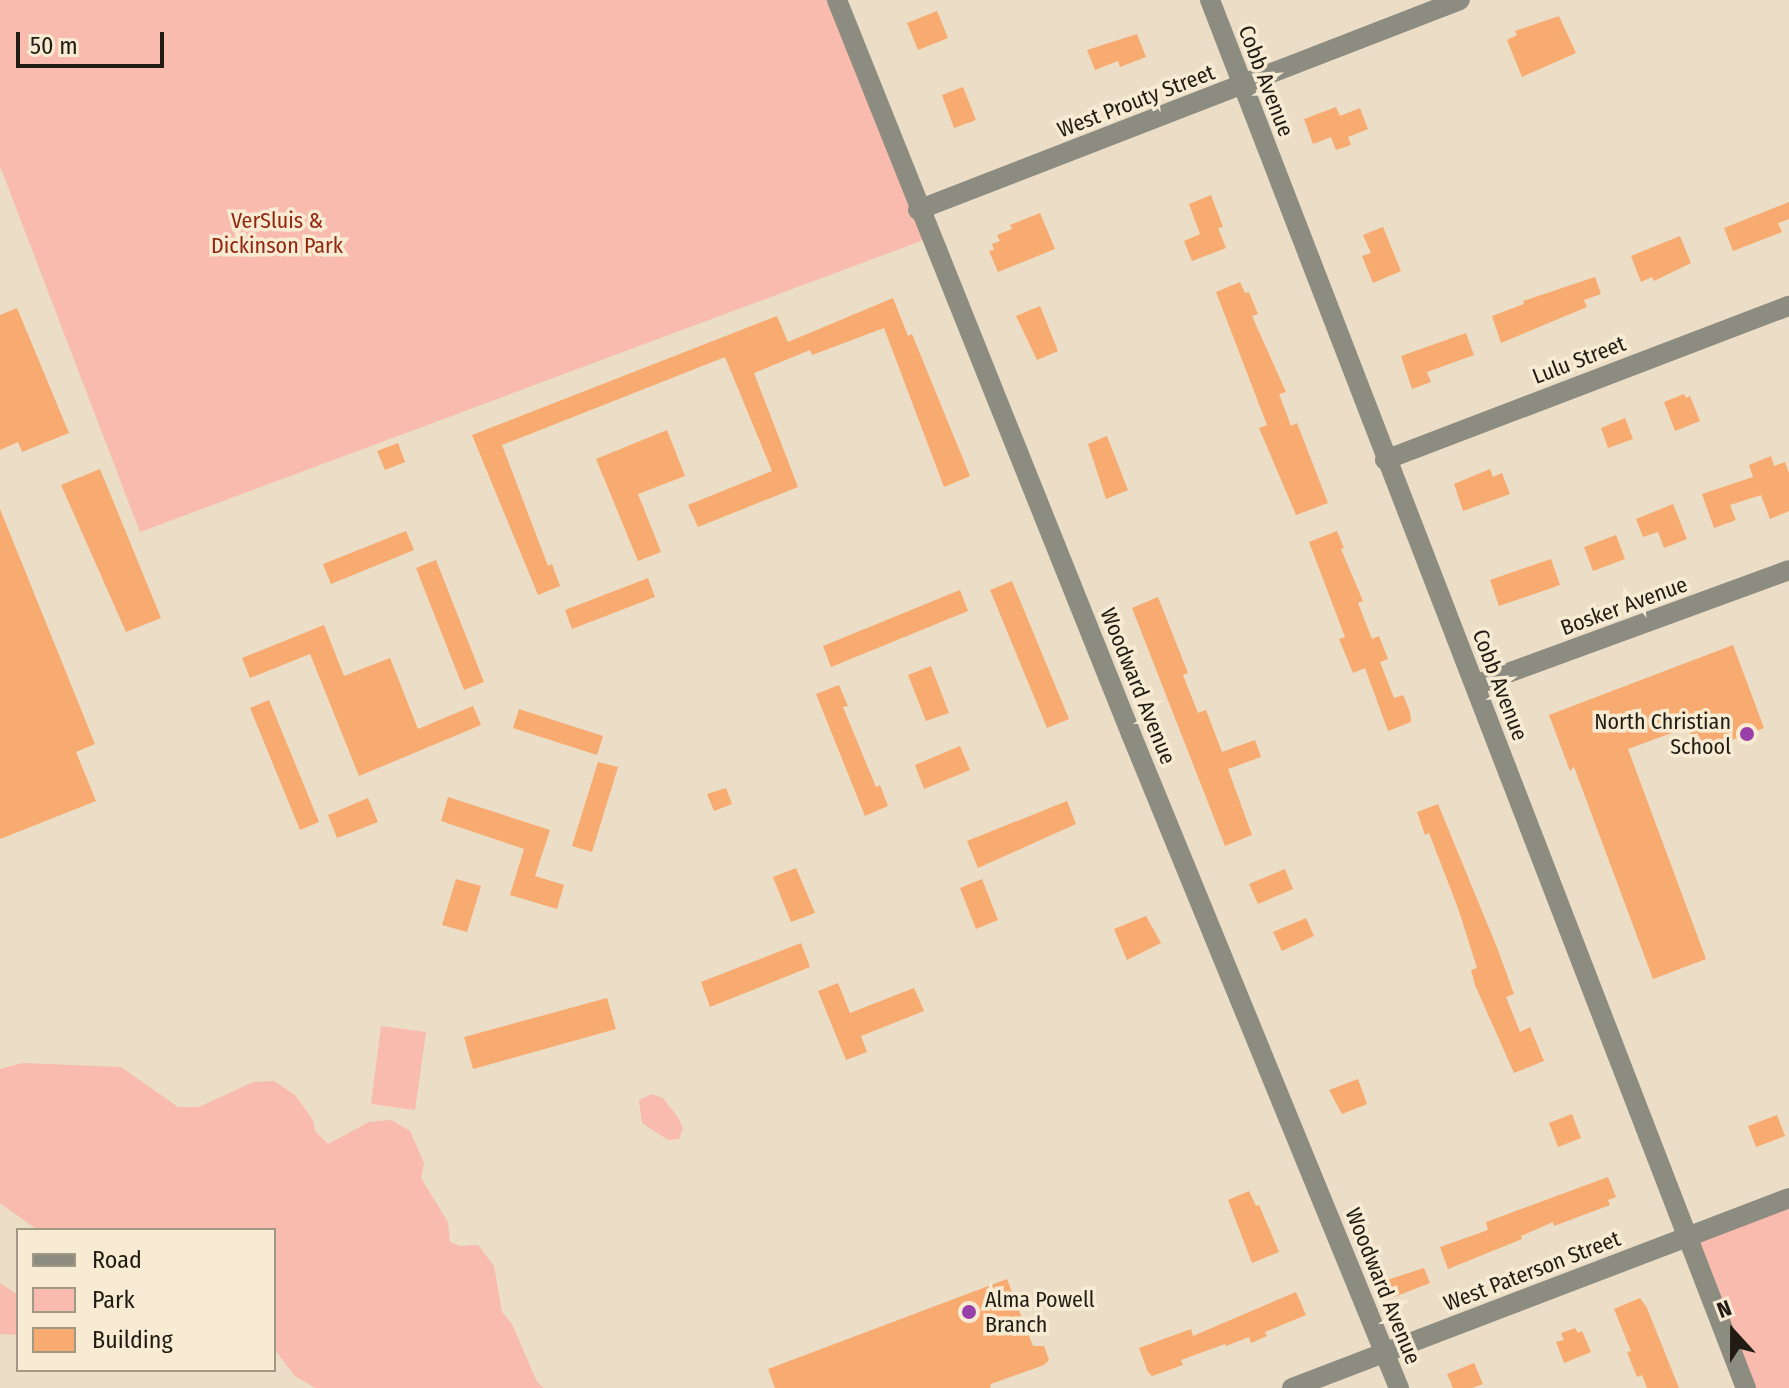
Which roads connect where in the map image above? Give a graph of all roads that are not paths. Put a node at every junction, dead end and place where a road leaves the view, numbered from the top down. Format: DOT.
graph roads {
  1 [pos="837,0"];
  2 [pos="1210,0"];
  3 [pos="1460,0"];
  4 [pos="1243,86"];
  5 [pos="918,210"];
  6 [pos="1789,306"];
  7 [pos="1385,460"];
  8 [pos="1789,570"];
  9 [pos="1475,685"];
  10 [pos="1789,1198"];
  11 [pos="1685,1239"];
  12 [pos="1385,1352"];
  13 [pos="1292,1388"];
  14 [pos="1399,1388"];
  15 [pos="1746,1388"];
  1 -- 5 [label="street, Woodward Avenue"];
  2 -- 4 [label="street, Cobb Avenue"];
  3 -- 4 [label="street, West Prouty Street"];
  4 -- 5 [label="street, West Prouty Street"];
  4 -- 7 [label="street, Cobb Avenue"];
  5 -- 12 [label="street, Woodward Avenue"];
  6 -- 7 [label="street, Lulu Street"];
  7 -- 9 [label="street, Cobb Avenue"];
  8 -- 9 [label="street, Bosker Avenue"];
  9 -- 11 [label="street, Cobb Avenue"];
  10 -- 11 [label="street, West Paterson Street"];
  11 -- 12 [label="street, West Paterson Street"];
  11 -- 15 [label="street, Cobb Avenue"];
  12 -- 13 [label="street, West Paterson Street"];
  12 -- 14 [label="street, Woodward Avenue"];
}
